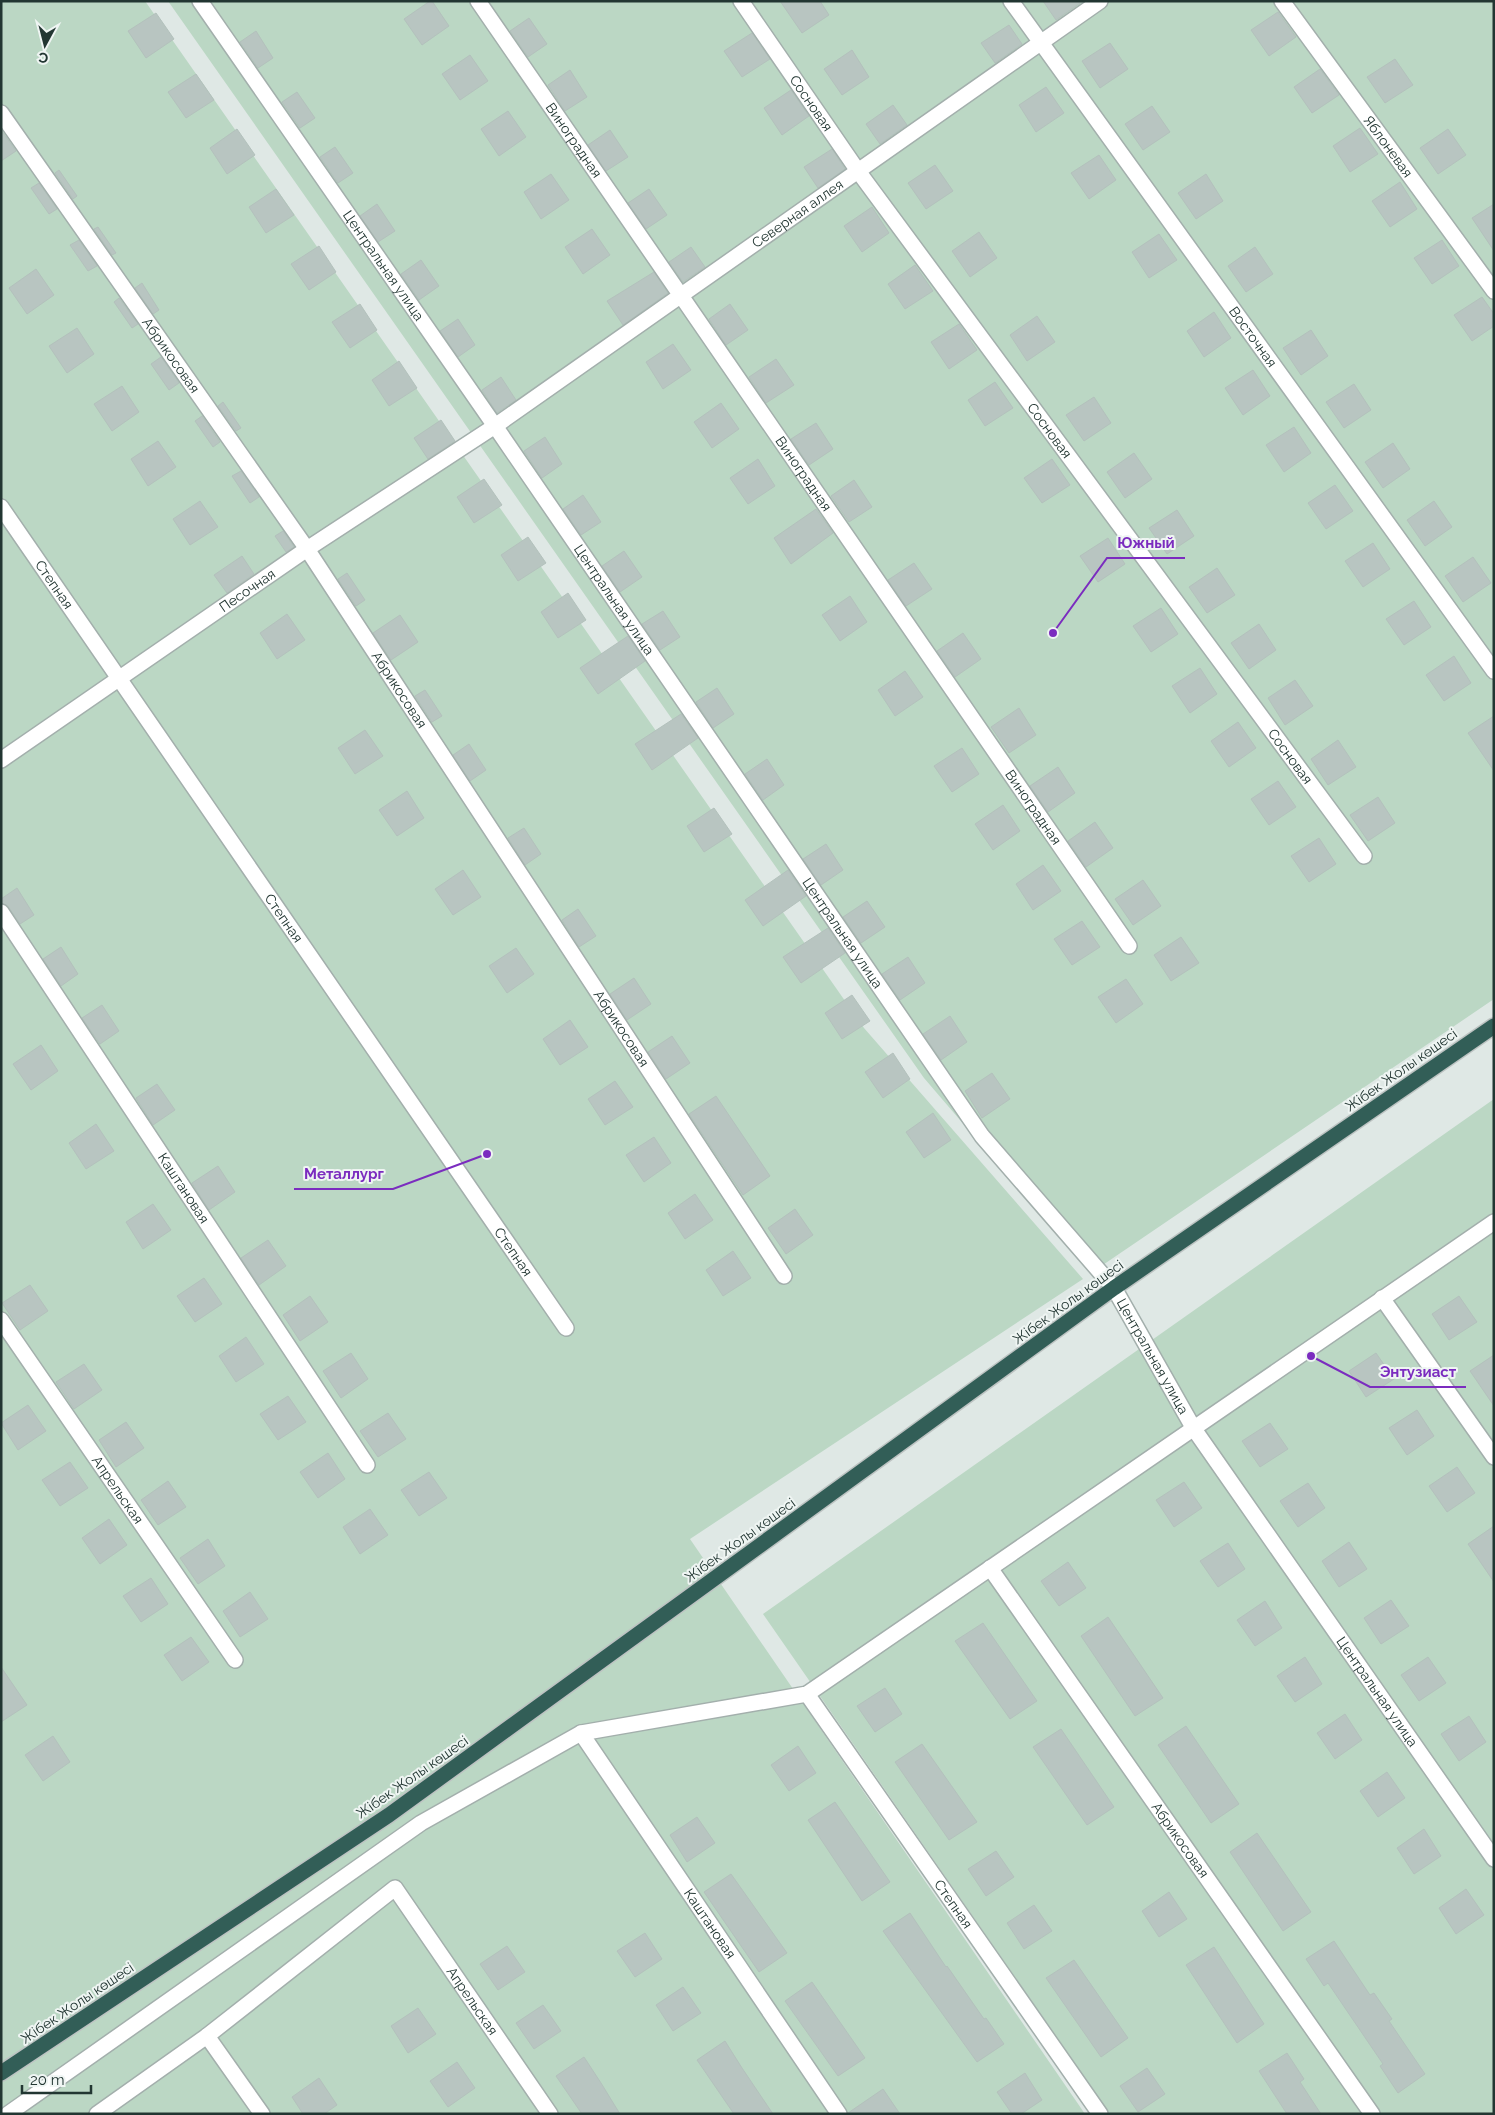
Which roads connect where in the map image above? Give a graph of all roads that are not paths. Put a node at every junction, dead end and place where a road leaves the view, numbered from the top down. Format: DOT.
graph roads {
  1 [pos="200,1"];
  2 [pos="478,1"];
  3 [pos="742,1"];
  4 [pos="1011,1"];
  5 [pos="1100,1"];
  6 [pos="1282,1"];
  7 [pos="1040,42"];
  8 [pos="1,113"];
  9 [pos="858,171"];
  10 [pos="1494,291"];
  11 [pos="681,295"];
  12 [pos="495,426"];
  13 [pos="1,507"];
  14 [pos="307,549"];
  15 [pos="1494,671"];
  16 [pos="121,679"];
  17 [pos="1,760"];
  18 [pos="1364,856"];
  19 [pos="1,912"];
  20 [pos="1129,946"];
  21 [pos="1494,1026"];
  22 [pos="1494,1222"];
  23 [pos="784,1276"];
  24 [pos="1114,1288"];
  25 [pos="1382,1298"];
  26 [pos="1,1320"];
  27 [pos="566,1328"];
  28 [pos="1194,1429"];
  29 [pos="1494,1457"];
  30 [pos="367,1465"];
  31 [pos="990,1568"];
  32 [pos="235,1660"];
  33 [pos="807,1694"];
  34 [pos="581,1733"];
  35 [pos="1494,1859"];
  36 [pos="207,2036"];
  37 [pos="1,2072"];
  38 [pos="8,2114"];
  39 [pos="97,2114"];
  40 [pos="262,2114"];
  41 [pos="550,2114"];
  42 [pos="838,2114"];
  43 [pos="1100,2114"];
  44 [pos="1372,2114"];
  1 -- 12 [label="street, Центральная улица"];
  2 -- 11 [label="street, Виноградная"];
  3 -- 9 [label="street, Сосновая"];
  4 -- 7 [label="street, Восточная"];
  5 -- 7 [label="street, Северная аллея"];
  6 -- 10 [label="street, Яблоневая"];
  7 -- 9 [label="street, Северная аллея"];
  7 -- 15 [label="street, Восточная"];
  8 -- 14 [label="street, Абрикосовая"];
  9 -- 11 [label="street, Северная аллея"];
  9 -- 18 [label="street, Сосновая"];
  11 -- 12 [label="street, Северная аллея"];
  11 -- 20 [label="street, Виноградная"];
  12 -- 14 [label="street, Песочная"];
  12 -- 24 [label="street, Центральная улица"];
  13 -- 16 [label="street, Степная"];
  14 -- 16 [label="street, Песочная"];
  14 -- 23 [label="street, Абрикосовая"];
  16 -- 17 [label="street, Песочная"];
  16 -- 27 [label="street, Степная"];
  19 -- 30 [label="street, Каштановая"];
  21 -- 24 [label="highway, Жібек Жолы көшесі"];
  22 -- 25 [label="street"];
  24 -- 28 [label="street, Центральная улица"];
  24 -- 37 [label="highway, Жібек Жолы көшесі"];
  25 -- 28 [label="street"];
  25 -- 29 [label="street"];
  26 -- 32 [label="street, Апрельская"];
  28 -- 31 [label="street"];
  28 -- 35 [label="street, Центральная улица"];
  31 -- 33 [label="street"];
  31 -- 44 [label="street, Абрикосовая"];
  33 -- 34 [label="street"];
  33 -- 43 [label="street, Степная"];
  34 -- 38 [label="street"];
  34 -- 42 [label="street, Каштановая"];
  36 -- 39 [label="street"];
  36 -- 40 [label="street"];
  36 -- 41 [label="street, Апрельская"];
}
